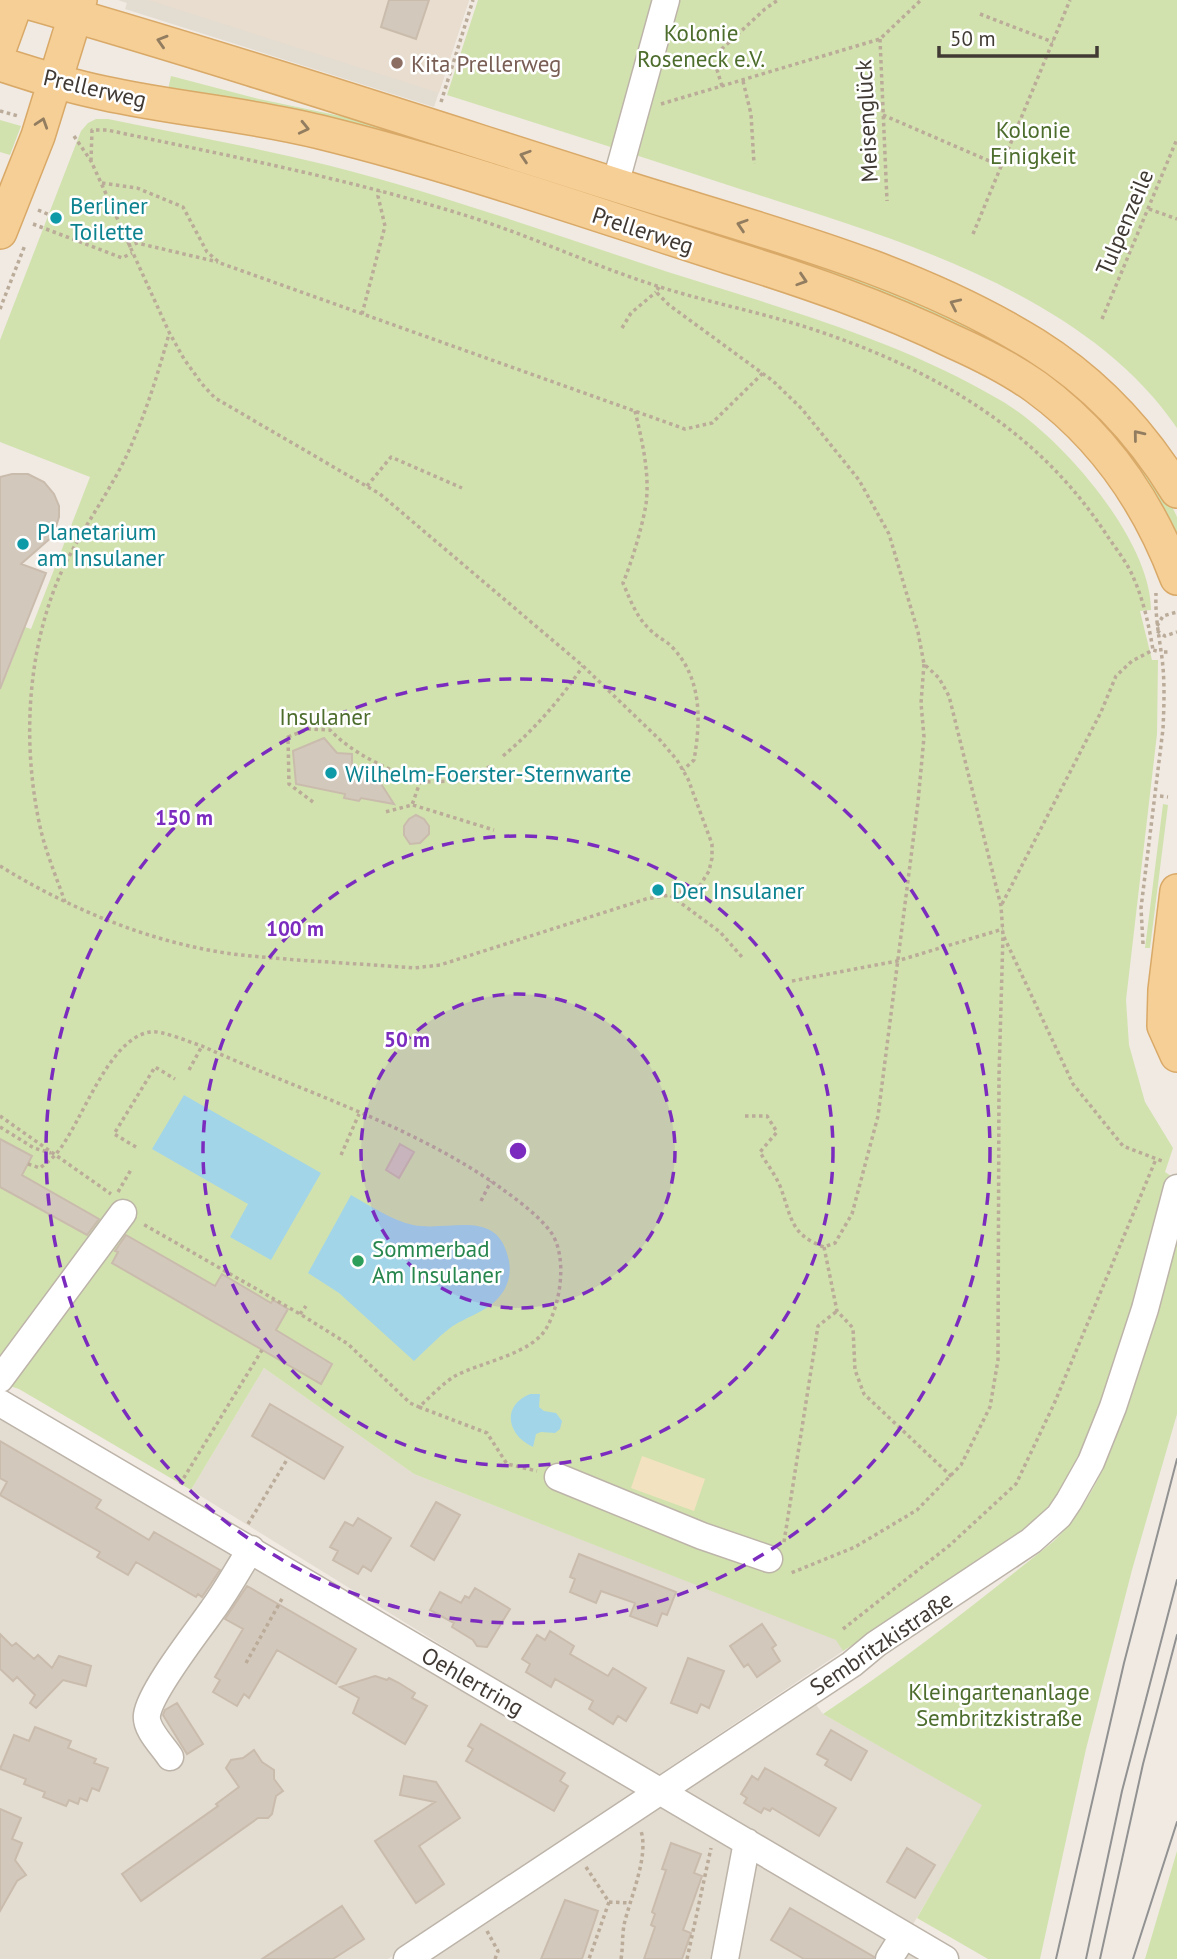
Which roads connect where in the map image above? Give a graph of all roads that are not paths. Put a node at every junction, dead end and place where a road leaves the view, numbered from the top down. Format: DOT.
graph roads {
  1 [pos="18,0"];
  2 [pos="666,0"];
  3 [pos="79,8"];
  4 [pos="0,47"];
  5 [pos="0,64"];
  6 [pos="56,81"];
  7 [pos="11,173"];
  8 [pos="615,185"];
  9 [pos="0,232"];
  10 [pos="1177,491"];
  11 [pos="1167,584"];
  12 [pos="1177,891"];
  13 [pos="1177,1055"];
  14 [pos="1177,1188"];
  15 [pos="122,1201"];
  16 [pos="0,1379"];
  17 [pos="0,1403"];
  18 [pos="558,1477"];
  19 [pos="248,1539"];
  20 [pos="776,1555"];
  21 [pos="170,1756"];
  22 [pos="659,1790"];
  23 [pos="747,1842"];
  24 [pos="904,1935"];
  25 [pos="407,1959"];
  26 [pos="725,1959"];
  27 [pos="890,1959"];
  28 [pos="945,1959"];
  1 -- 3 [label="main road, Prellerweg"];
  1 -- 4 [label="main road"];
  2 -- 8 [label="street"];
  3 -- 6 [label="main road"];
  8 -- 3 [label="main road, Prellerweg, one-way"];
  5 -- 6 [label="main road, Prellerweg"];
  7 -- 6 [label="main road, one-way"];
  6 -- 11 [label="main road, Prellerweg, one-way"];
  7 -- 9 [label="main road"];
  10 -- 8 [label="main road, Prellerweg, one-way"];
  12 -- 13 [label="main road"];
  14 -- 22 [label="street, Sembritzkistraße"];
  15 -- 16 [label="street"];
  17 -- 19 [label="street, Oehlertring"];
  18 -- 20 [label="street"];
  19 -- 21 [label="street"];
  19 -- 22 [label="street, Oehlertring"];
  22 -- 23 [label="street, Oehlertring"];
  22 -- 25 [label="street, Sembritzkistraße"];
  23 -- 24 [label="street, Oehlertring"];
  23 -- 26 [label="street"];
  24 -- 27 [label="street"];
  24 -- 28 [label="street, Oehlertring"];
}
